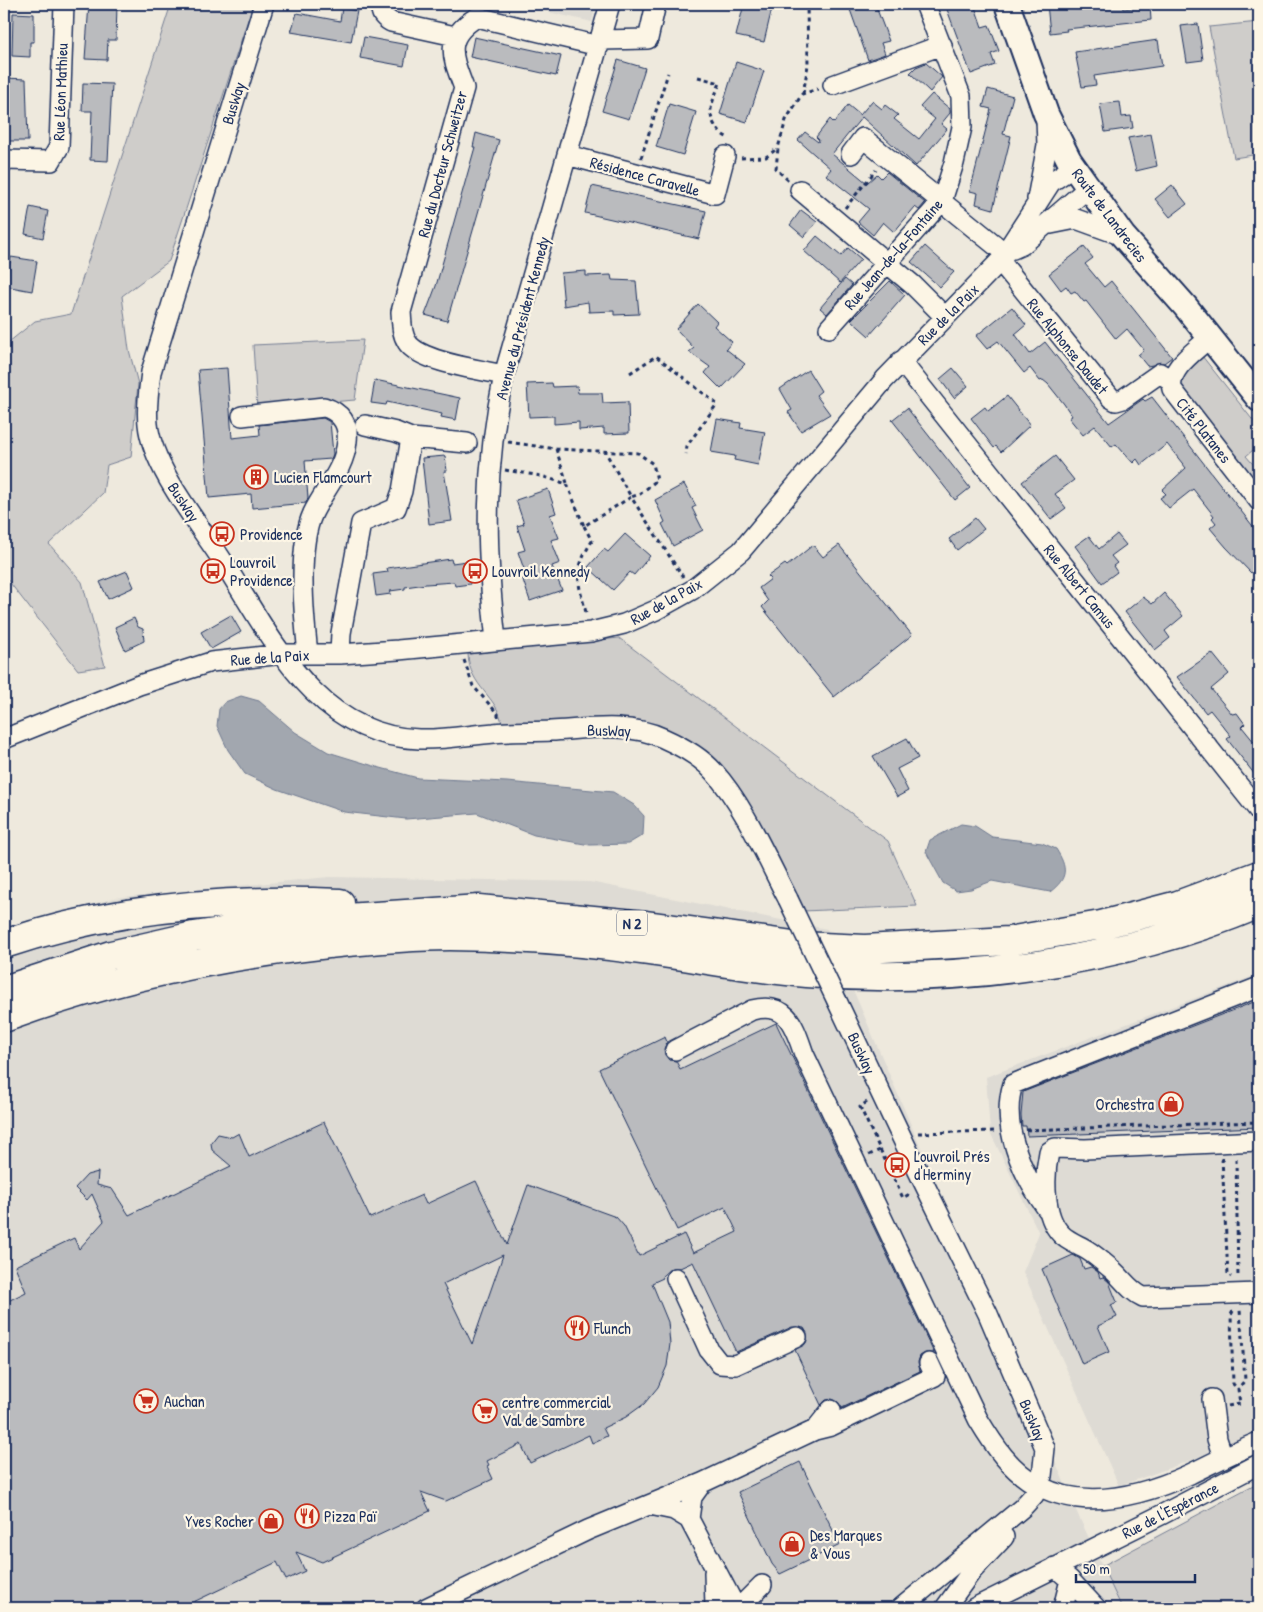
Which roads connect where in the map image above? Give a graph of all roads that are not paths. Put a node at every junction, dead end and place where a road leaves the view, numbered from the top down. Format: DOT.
graph roads {
  1 [pos="64,4"];
  2 [pos="264,4"];
  3 [pos="381,4"];
  4 [pos="610,4"];
  5 [pos="656,4"];
  6 [pos="925,4"];
  7 [pos="1007,4"];
  8 [pos="455,36"];
  9 [pos="600,43"];
  10 [pos="942,45"];
  11 [pos="833,85"];
  12 [pos="1046,114"];
  13 [pos="851,154"];
  14 [pos="567,155"];
  15 [pos="725,156"];
  16 [pos="4,160"];
  17 [pos="1074,167"];
  18 [pos="1088,188"];
  19 [pos="800,190"];
  20 [pos="942,201"];
  21 [pos="1036,205"];
  22 [pos="1042,227"];
  23 [pos="1123,236"];
  24 [pos="1002,257"];
  25 [pos="887,263"];
  26 [pos="945,316"];
  27 [pos="829,328"];
  28 [pos="1210,338"];
  29 [pos="901,361"];
  30 [pos="504,375"];
  31 [pos="1170,380"];
  32 [pos="1259,398"];
  33 [pos="242,416"];
  34 [pos="365,425"];
  35 [pos="411,438"];
  36 [pos="467,443"];
  37 [pos="1259,500"];
  38 [pos="496,640"];
  39 [pos="283,654"];
  40 [pos="308,654"];
  41 [pos="340,654"];
  42 [pos="4,739"];
  43 [pos="1259,811"];
  44 [pos="1259,875"];
  45 [pos="1259,904"];
  46 [pos="479,909"];
  47 [pos="4,944"];
  48 [pos="1259,988"];
  49 [pos="4,990"];
  50 [pos="4,1018"];
  51 [pos="776,1023"];
  52 [pos="675,1050"];
  53 [pos="804,1054"];
  54 [pos="1259,1141"];
  55 [pos="1047,1210"];
  56 [pos="676,1278"];
  57 [pos="1259,1293"];
  58 [pos="797,1337"];
  59 [pos="929,1363"];
  60 [pos="1212,1399"];
  61 [pos="831,1410"];
  62 [pos="815,1430"];
  63 [pos="1259,1442"];
  64 [pos="1223,1457"];
  65 [pos="1259,1464"];
  66 [pos="702,1483"];
  67 [pos="1038,1486"];
  68 [pos="650,1505"];
  69 [pos="689,1519"];
  70 [pos="714,1564"];
  71 [pos="1055,1567"];
  72 [pos="1070,1580"];
  73 [pos="762,1585"];
  74 [pos="426,1608"];
  75 [pos="715,1608"];
  76 [pos="738,1608"];
  77 [pos="901,1608"];
  78 [pos="945,1608"];
  79 [pos="974,1608"];
  80 [pos="1063,1608"];
  81 [pos="1096,1608"];
  1 -- 16 [label="street, Rue Léon Mathieu"];
  2 -- 39 [label="street, BusWay"];
  3 -- 8 [label="street"];
  4 -- 9 [label="street, Avenue du Président Kennedy"];
  5 -- 9 [label="street"];
  6 -- 10 [label="street, Rue Jean-de-la-Fontaine"];
  7 -- 12 [label="main road, Route de Landrecies"];
  8 -- 9 [label="street"];
  8 -- 30 [label="street, Rue du Docteur Schweitzer"];
  9 -- 14 [label="street, Avenue du Président Kennedy"];
  10 -- 11 [label="street"];
  10 -- 20 [label="street, Rue Jean-de-la-Fontaine"];
  12 -- 17 [label="main road, Route de Landrecies"];
  12 -- 21 [label="street"];
  13 -- 20 [label="street"];
  14 -- 15 [label="street, Résidence Caravelle"];
  14 -- 30 [label="street, Avenue du Président Kennedy"];
  17 -- 18 [label="main road, Route de Landrecies"];
  17 -- 21 [label="street"];
  18 -- 22 [label="street, Rue de la Paix"];
  18 -- 23 [label="main road, Route de Landrecies"];
  19 -- 25 [label="street"];
  20 -- 24 [label="street"];
  20 -- 25 [label="street, Rue Jean-de-la-Fontaine"];
  21 -- 24 [label="street"];
  22 -- 23 [label="street"];
  22 -- 24 [label="street, Rue de la Paix"];
  23 -- 28 [label="main road, Route de Landrecies"];
  24 -- 26 [label="street, Rue de la Paix"];
  24 -- 31 [label="street, Rue Alphonse Daudet"];
  25 -- 26 [label="street"];
  25 -- 27 [label="street, Rue Jean-de-la-Fontaine"];
  26 -- 29 [label="street, Rue de la Paix"];
  28 -- 31 [label="street, Cité Platanes"];
  28 -- 32 [label="main road, Route de Landrecies"];
  29 -- 38 [label="street, Rue de la Paix"];
  29 -- 43 [label="street, Rue Albert Camus"];
  30 -- 38 [label="street, Avenue du Président Kennedy"];
  31 -- 37 [label="street, Cité Platanes"];
  33 -- 40 [label="street"];
  34 -- 35 [label="street"];
  35 -- 36 [label="street"];
  35 -- 41 [label="street"];
  38 -- 41 [label="street, Rue de la Paix"];
  39 -- 40 [label="street, Rue de la Paix"];
  39 -- 42 [label="street, Rue de la Paix"];
  39 -- 67 [label="street, BusWay, bridge"];
  40 -- 41 [label="street, Rue de la Paix"];
  44 -- 46 [label="highway, N 2"];
  45 -- 50 [label="highway, N 2"];
  46 -- 47 [label="highway"];
  46 -- 49 [label="highway, N 2"];
  48 -- 55 [label="street"];
  51 -- 53 [label="street"];
  52 -- 53 [label="street"];
  53 -- 67 [label="street"];
  54 -- 55 [label="street"];
  55 -- 57 [label="street"];
  56 -- 58 [label="street"];
  59 -- 62 [label="street"];
  60 -- 64 [label="street"];
  61 -- 62 [label="street"];
  62 -- 66 [label="street"];
  63 -- 64 [label="street"];
  64 -- 67 [label="street"];
  65 -- 71 [label="street, Rue de l'Espérance"];
  66 -- 68 [label="street"];
  66 -- 69 [label="street"];
  67 -- 77 [label="street, BusWay"];
  67 -- 78 [label="street"];
  68 -- 69 [label="street"];
  68 -- 74 [label="street"];
  69 -- 70 [label="street"];
  70 -- 75 [label="street"];
  70 -- 76 [label="street"];
  71 -- 72 [label="street"];
  71 -- 79 [label="street, Rue de l'Espérance"];
  72 -- 80 [label="street"];
  72 -- 81 [label="street"];
  73 -- 76 [label="street"];
}
